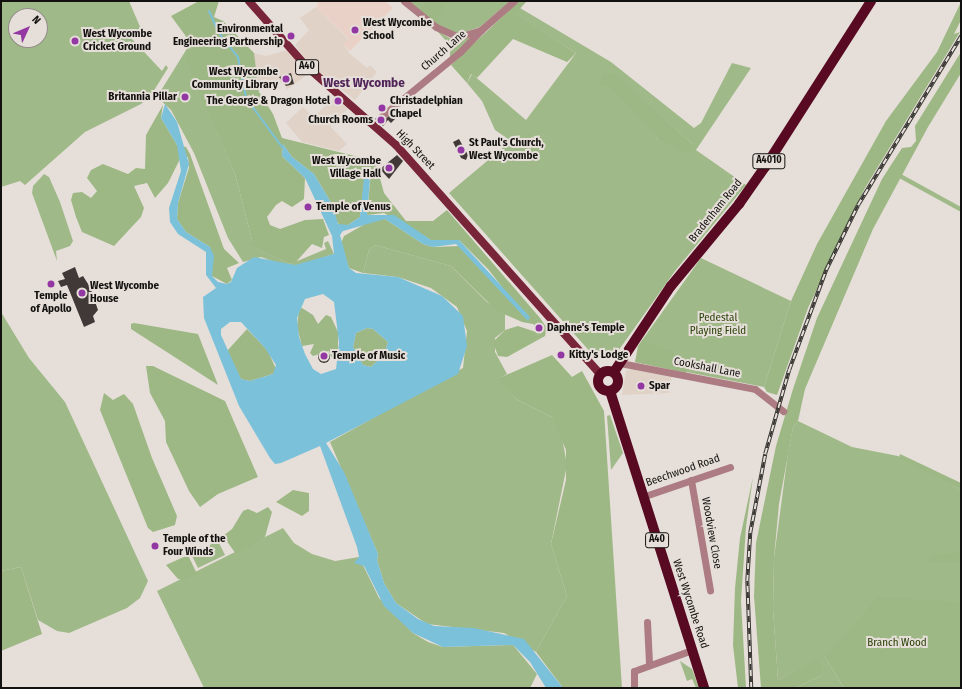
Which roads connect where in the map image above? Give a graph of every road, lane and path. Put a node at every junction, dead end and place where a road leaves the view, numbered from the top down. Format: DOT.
graph roads {
  1 [pos="249,1"];
  2 [pos="404,1"];
  3 [pos="514,1"];
  4 [pos="871,1"];
  5 [pos="481,30"];
  6 [pos="377,120"];
  7 [pos="620,363"];
  8 [pos="614,372"];
  9 [pos="600,374"];
  10 [pos="610,391"];
  11 [pos="783,410"];
  12 [pos="730,467"];
  13 [pos="691,480"];
  14 [pos="642,496"];
  15 [pos="710,590"];
  16 [pos="646,622"];
  17 [pos="692,650"];
  18 [pos="649,663"];
  19 [pos="634,688"];
  20 [pos="704,688"];
  1 -- 6 [label="main road, High Street / A40"];
  2 -- 5 [label="street"];
  3 -- 5 [label="street, Church Lane"];
  4 -- 7 [label="highway, Bradenham Road / A4010"];
  5 -- 6 [label="street, Church Lane"];
  6 -- 9 [label="main road, High Street / A40"];
  7 -- 8 [label="highway, Bradenham Road / A4010"];
  7 -- 11 [label="street, Cookshall Lane"];
  8 -- 9 [label="highway"];
  8 -- 10 [label="highway"];
  9 -- 10 [label="highway, A40"];
  10 -- 14 [label="highway, West Wycombe Road / A40"];
  12 -- 13 [label="street, Beechwood Road"];
  13 -- 14 [label="street, Beechwood Road"];
  13 -- 15 [label="street, Woodview Close"];
  14 -- 17 [label="highway, West Wycombe Road / A40"];
  16 -- 18 [label="street"];
  17 -- 18 [label="street"];
  17 -- 20 [label="highway, West Wycombe Road / A40"];
  18 -- 19 [label="street"];
}
